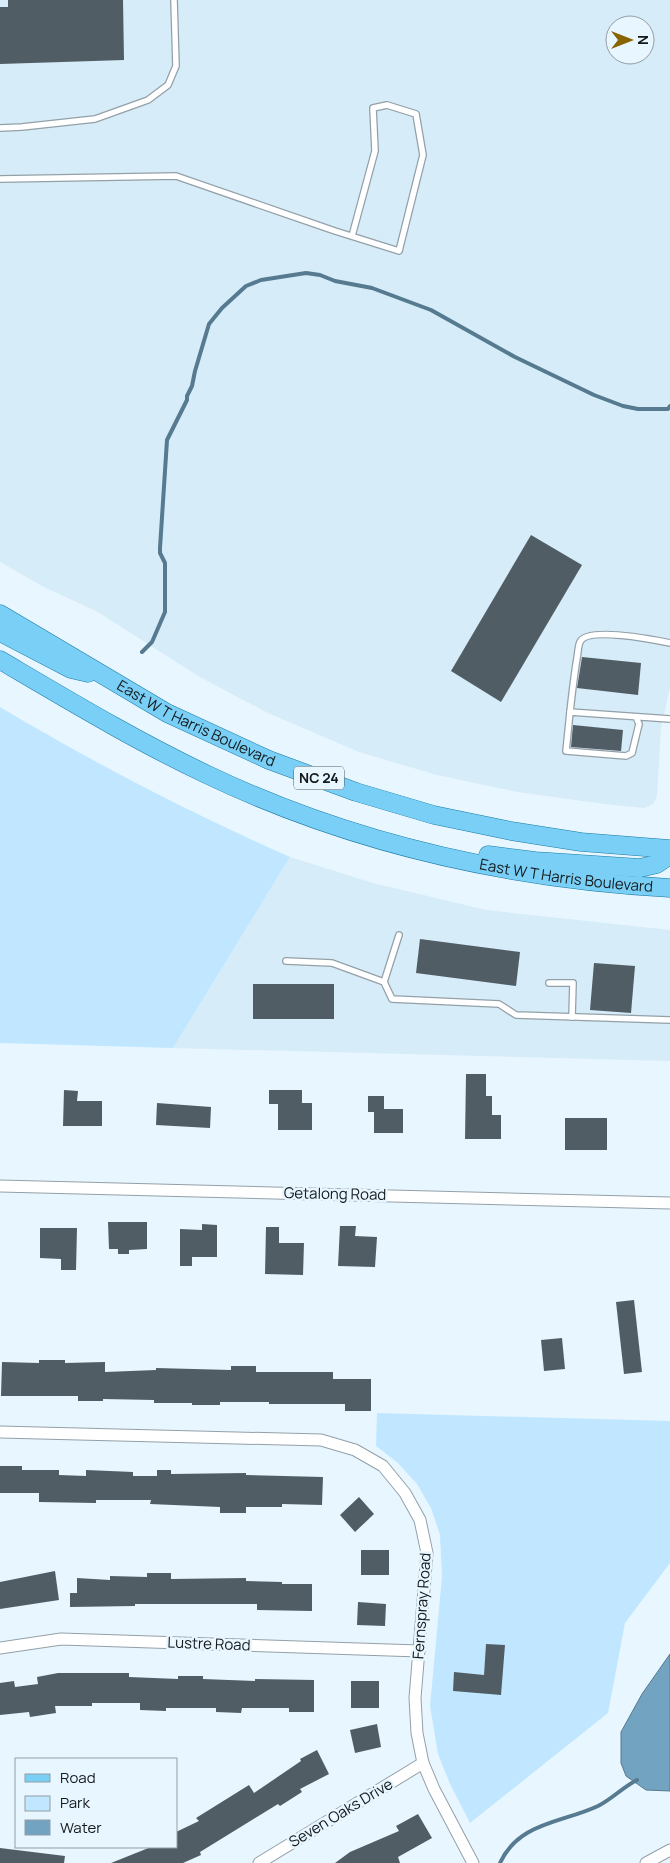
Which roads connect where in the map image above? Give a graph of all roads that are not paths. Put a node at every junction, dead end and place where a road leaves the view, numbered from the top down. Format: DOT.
graph roads {
  1 [pos="174,0"];
  2 [pos="0,128"];
  3 [pos="0,179"];
  4 [pos="352,236"];
  5 [pos="0,614"];
  6 [pos="0,632"];
  7 [pos="670,643"];
  8 [pos="0,660"];
  9 [pos="108,678"];
  10 [pos="570,712"];
  11 [pos="636,717"];
  12 [pos="670,719"];
  13 [pos="393,844"];
  14 [pos="670,849"];
  15 [pos="670,855"];
  16 [pos="670,888"];
  17 [pos="399,935"];
  18 [pos="286,961"];
  19 [pos="384,982"];
  20 [pos="549,982"];
  21 [pos="572,1017"];
  22 [pos="670,1020"];
  23 [pos="0,1186"];
  24 [pos="670,1203"];
  25 [pos="0,1432"];
  26 [pos="0,1648"];
  27 [pos="419,1651"];
  28 [pos="422,1763"];
  29 [pos="670,1850"];
  30 [pos="260,1863"];
  31 [pos="473,1863"];
  32 [pos="646,1863"];
  1 -- 2 [label="lane"];
  3 -- 4 [label="lane"];
  4 -- 4 [label="lane"];
  5 -- 9 [label="main road, East W T Harris Boulevard / NC 24"];
  6 -- 9 [label="main road"];
  7 -- 10 [label="lane"];
  8 -- 13 [label="main road, East W T Harris Boulevard / NC 24"];
  9 -- 14 [label="main road, East W T Harris Boulevard / NC 24"];
  10 -- 11 [label="lane"];
  10 -- 11 [label="lane"];
  11 -- 12 [label="lane"];
  13 -- 15 [label="main road"];
  13 -- 16 [label="main road, East W T Harris Boulevard / NC 24"];
  17 -- 19 [label="lane"];
  18 -- 19 [label="lane"];
  19 -- 21 [label="lane"];
  20 -- 21 [label="lane"];
  21 -- 22 [label="lane"];
  23 -- 24 [label="street, Getalong Road"];
  25 -- 27 [label="street, Fernspray Road"];
  26 -- 27 [label="street, Lustre Road"];
  27 -- 28 [label="street, Fernspray Road"];
  28 -- 30 [label="street, Seven Oaks Drive"];
  28 -- 31 [label="street, Fernspray Road"];
  29 -- 32 [label="street"];
}
